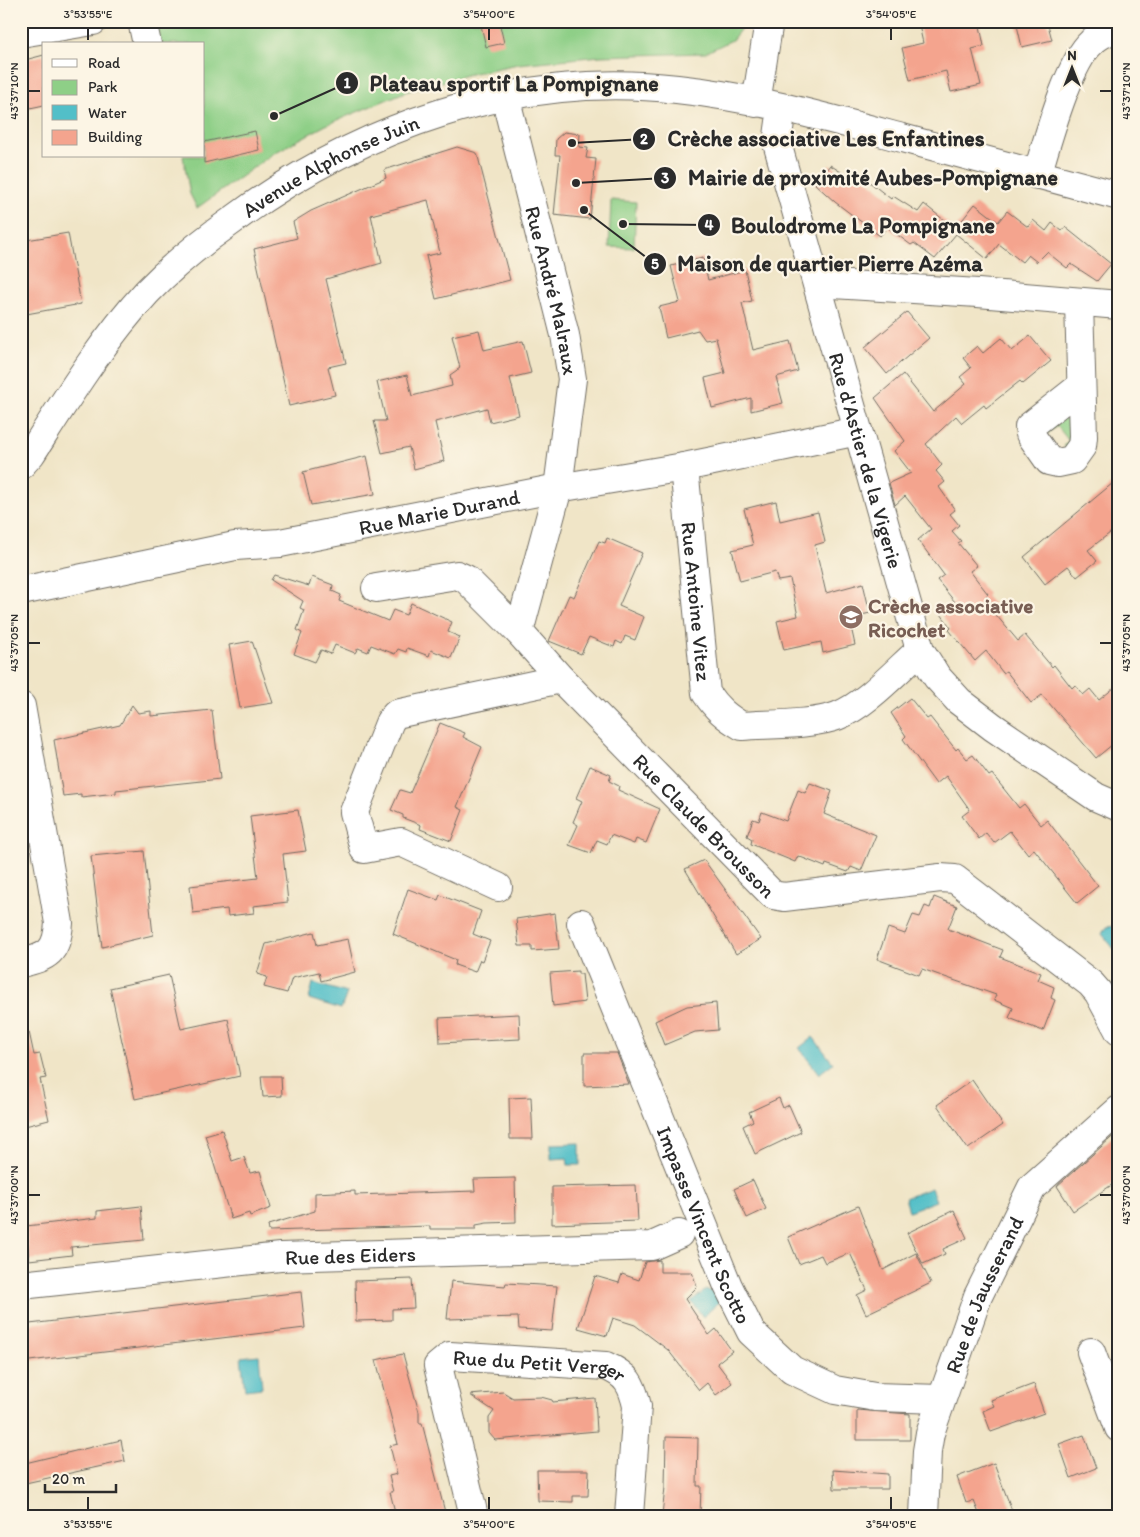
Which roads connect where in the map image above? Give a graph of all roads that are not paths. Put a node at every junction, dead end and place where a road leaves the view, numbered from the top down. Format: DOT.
graph roads {
  1 [pos="142,21"];
  2 [pos="769,21"];
  3 [pos="91,22"];
  4 [pos="1119,27"];
  5 [pos="21,34"];
  6 [pos="95,42"];
  7 [pos="147,42"];
  8 [pos="505,96"];
  9 [pos="756,103"];
  10 [pos="782,108"];
  11 [pos="1037,174"];
  12 [pos="1119,196"];
  13 [pos="817,283"];
  14 [pos="1079,303"];
  15 [pos="1119,305"];
  16 [pos="1081,386"];
  17 [pos="858,431"];
  18 [pos="21,465"];
  19 [pos="684,467"];
  20 [pos="558,488"];
  21 [pos="376,588"];
  22 [pos="21,591"];
  23 [pos="519,632"];
  24 [pos="920,650"];
  25 [pos="561,679"];
  26 [pos="21,706"];
  27 [pos="30,807"];
  28 [pos="1119,807"];
  29 [pos="498,887"];
  30 [pos="581,923"];
  31 [pos="21,963"];
  32 [pos="1119,1030"];
  33 [pos="1119,1110"];
  34 [pos="680,1234"];
  35 [pos="21,1285"];
  36 [pos="1091,1352"];
  37 [pos="941,1399"];
  38 [pos="1119,1428"];
  39 [pos="474,1516"];
  40 [pos="629,1516"];
  41 [pos="924,1516"];
  1 -- 7 [label="street"];
  2 -- 9 [label="street"];
  3 -- 5 [label="street"];
  3 -- 6 [label="street"];
  4 -- 11 [label="street"];
  8 -- 9 [label="street, Avenue Alphonse Juin"];
  8 -- 18 [label="street, Avenue Alphonse Juin"];
  8 -- 20 [label="street, Rue André Malraux"];
  9 -- 10 [label="street, Avenue Alphonse Juin"];
  10 -- 11 [label="street, Avenue Alphonse Juin"];
  10 -- 13 [label="street, Rue d'Astier de la Vigerie"];
  11 -- 12 [label="street, Avenue Alphonse Juin"];
  13 -- 14 [label="street"];
  13 -- 17 [label="street, Rue d'Astier de la Vigerie"];
  14 -- 15 [label="street"];
  14 -- 16 [label="street"];
  17 -- 19 [label="street, Rue Marie Durand"];
  17 -- 24 [label="street, Rue d'Astier de la Vigerie"];
  19 -- 20 [label="street, Rue Marie Durand"];
  19 -- 24 [label="street, Rue Antoine Vitez"];
  20 -- 22 [label="street, Rue Marie Durand"];
  20 -- 23 [label="street"];
  21 -- 23 [label="street, Rue Claude Brousson"];
  23 -- 25 [label="street, Rue Claude Brousson"];
  24 -- 28 [label="street, Rue d'Astier de la Vigerie"];
  25 -- 29 [label="street"];
  25 -- 32 [label="street, Rue Claude Brousson"];
  26 -- 27 [label="street"];
  27 -- 31 [label="street"];
  30 -- 37 [label="street, Impasse Vincent Scotto"];
  33 -- 37 [label="street, Rue de Jausserand"];
  34 -- 35 [label="street, Rue des Eiders"];
  36 -- 38 [label="street"];
  37 -- 41 [label="street, Rue de Jausserand"];
  39 -- 40 [label="street, Rue du Petit Verger"];
}
